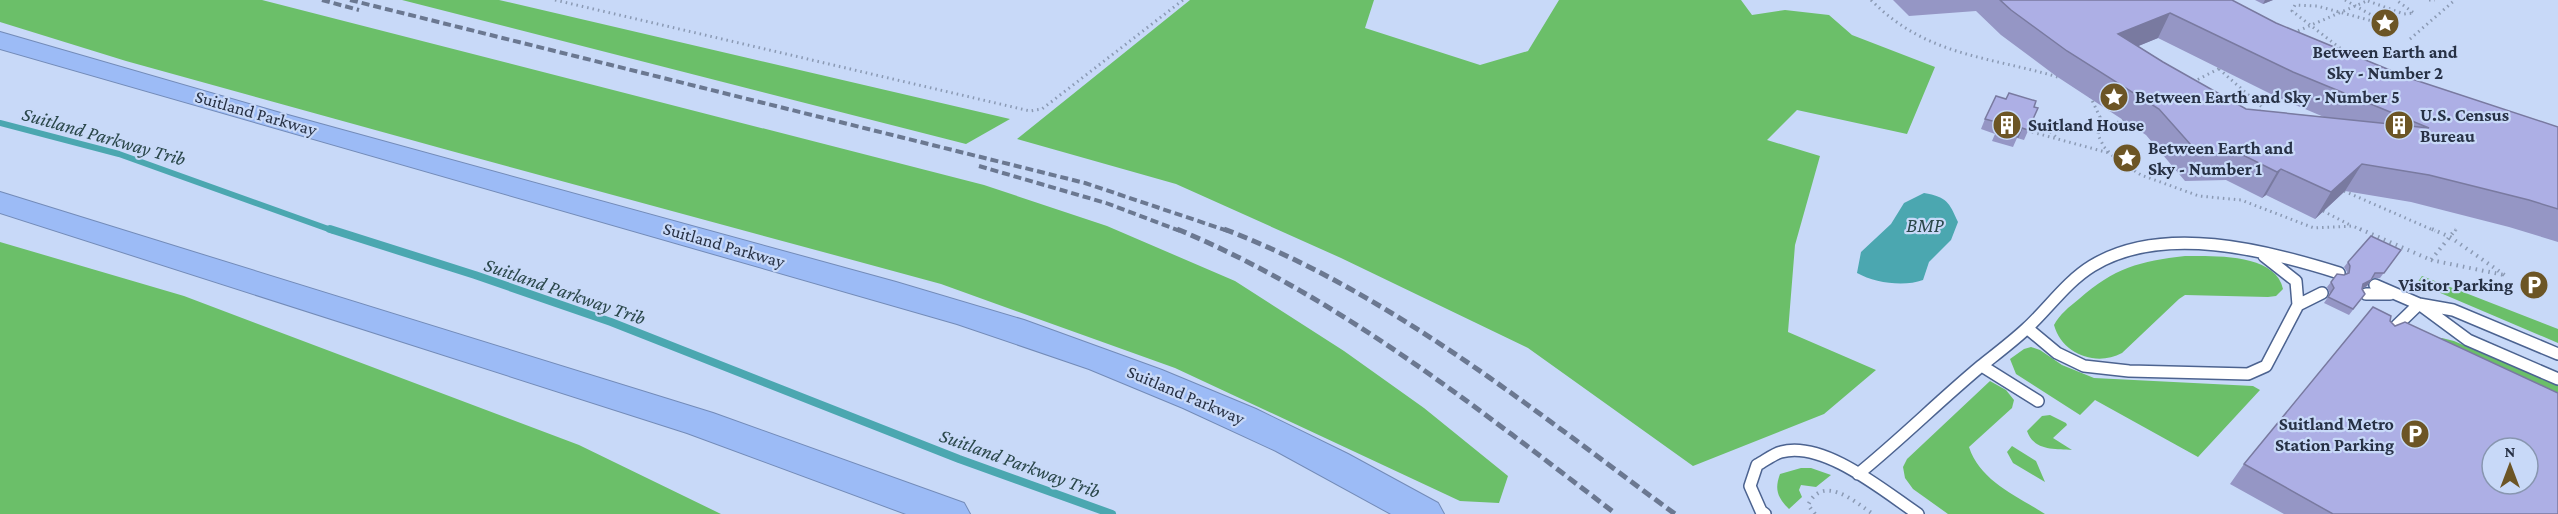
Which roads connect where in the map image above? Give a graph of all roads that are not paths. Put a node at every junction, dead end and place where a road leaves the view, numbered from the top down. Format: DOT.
graph roads {
  1 [pos="0,40"];
  2 [pos="0,202"];
  3 [pos="2250,249"];
  4 [pos="2339,273"];
  5 [pos="2375,285"];
  6 [pos="2322,293"];
  7 [pos="2366,294"];
  8 [pos="2395,294"];
  9 [pos="2419,304"];
  10 [pos="2298,305"];
  11 [pos="2027,328"];
  12 [pos="2384,339"];
  13 [pos="2558,354"];
  14 [pos="1982,366"];
  15 [pos="2558,379"];
  16 [pos="2038,401"];
  17 [pos="1858,474"];
  18 [pos="950,514"];
  19 [pos="1424,514"];
  20 [pos="1765,514"];
  21 [pos="1918,514"];
  1 -- 19 [label="highway, Suitland Parkway"];
  2 -- 18 [label="highway"];
  3 -- 4 [label="lane"];
  3 -- 10 [label="lane"];
  3 -- 11 [label="lane"];
  5 -- 8 [label="lane"];
  6 -- 10 [label="lane"];
  7 -- 8 [label="lane"];
  8 -- 9 [label="lane"];
  9 -- 12 [label="lane"];
  9 -- 13 [label="lane"];
  9 -- 15 [label="lane"];
  10 -- 11 [label="lane"];
  11 -- 14 [label="lane"];
  14 -- 16 [label="lane"];
  14 -- 17 [label="lane"];
  17 -- 20 [label="lane"];
  17 -- 21 [label="lane"];
}
